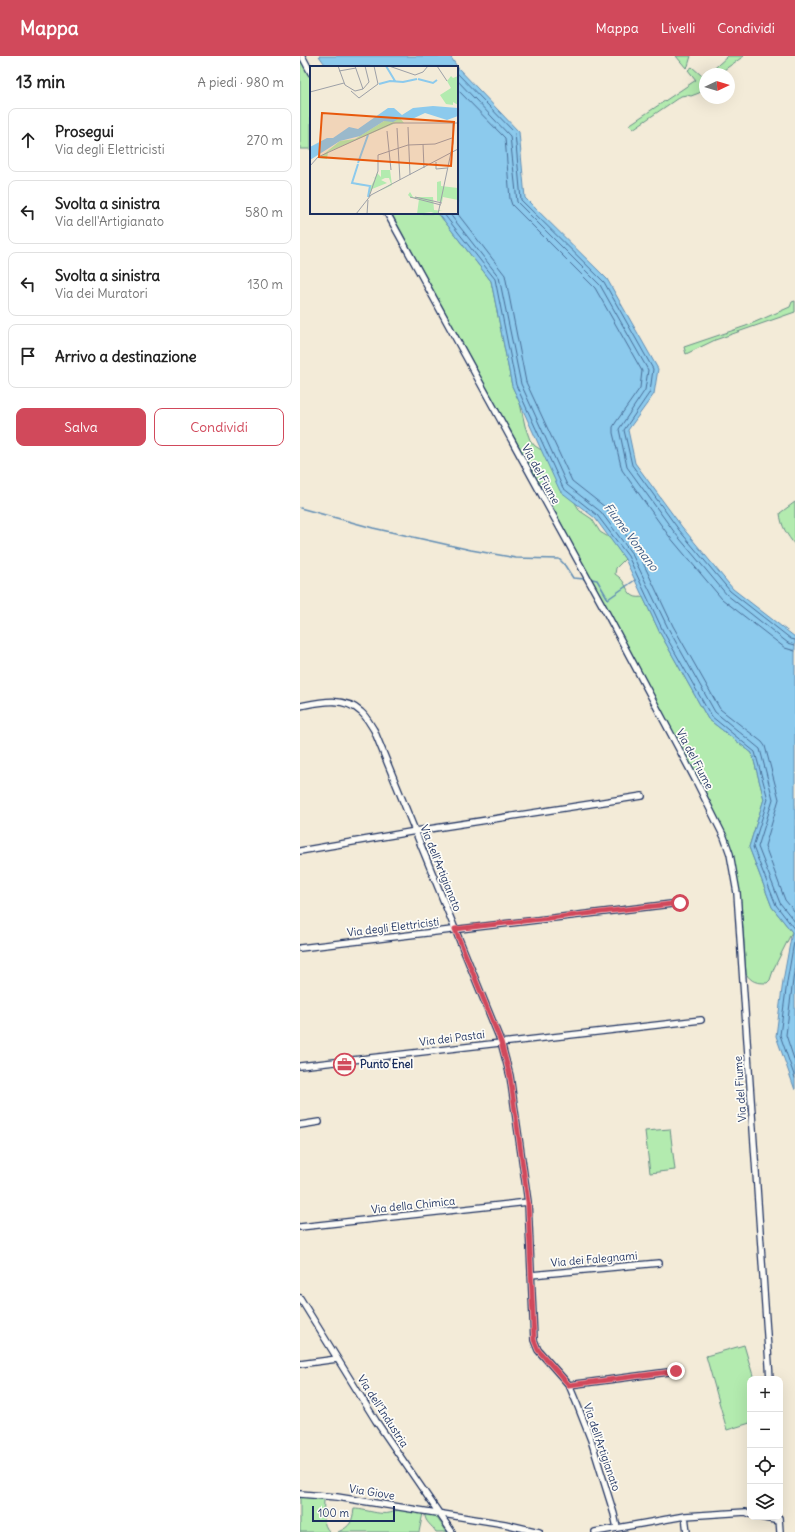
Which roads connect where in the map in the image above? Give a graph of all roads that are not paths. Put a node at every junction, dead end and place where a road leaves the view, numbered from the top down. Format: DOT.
graph roads {
  1 [pos="302,56"];
  2 [pos="310,71"];
  3 [pos="388,214"];
  4 [pos="300,706"];
  5 [pos="642,796"];
  6 [pos="416,831"];
  7 [pos="300,851"];
  8 [pos="680,903"];
  9 [pos="455,929"];
  10 [pos="300,948"];
  11 [pos="701,1020"];
  12 [pos="501,1042"];
  13 [pos="300,1066"];
  14 [pos="319,1122"];
  15 [pos="300,1125"];
  16 [pos="528,1202"];
  17 [pos="300,1227"];
  18 [pos="659,1263"];
  19 [pos="531,1275"];
  20 [pos="300,1298"];
  21 [pos="337,1359"];
  22 [pos="300,1364"];
  23 [pos="676,1371"];
  24 [pos="770,1376"];
  25 [pos="569,1385"];
  26 [pos="300,1494"];
  27 [pos="747,1512"];
  28 [pos="440,1514"];
  29 [pos="685,1516"];
  30 [pos="779,1520"];
  31 [pos="617,1528"];
  32 [pos="452,1532"];
  33 [pos="539,1532"];
  34 [pos="595,1532"];
  35 [pos="687,1532"];
  36 [pos="780,1532"];
  1 -- 2 [label="street"];
  3 -- 24 [label="street, Via del Fiume"];
  4 -- 6 [label="street, Via dell'Artigianato"];
  5 -- 6 [label="street"];
  6 -- 7 [label="street"];
  6 -- 9 [label="street, Via dell'Artigianato"];
  8 -- 9 [label="street, Via degli Elettricisti"];
  9 -- 10 [label="street, Via degli Elettricisti"];
  9 -- 12 [label="street, Via dell'Artigianato"];
  11 -- 12 [label="street, Via dei Pastai"];
  12 -- 13 [label="street, Via dei Pastai"];
  12 -- 16 [label="street, Via dell'Artigianato"];
  14 -- 15 [label="street"];
  16 -- 17 [label="street, Via della Chimica"];
  16 -- 19 [label="street, Via dell'Artigianato"];
  18 -- 19 [label="street, Via dei Falegnami"];
  19 -- 25 [label="street, Via dell'Artigianato"];
  20 -- 21 [label="street, Via dell'Industria"];
  21 -- 22 [label="street"];
  21 -- 28 [label="street, Via dell'Industria"];
  23 -- 25 [label="street"];
  25 -- 31 [label="street, Via dell'Artigianato"];
  26 -- 28 [label="street, Via Giove"];
  27 -- 29 [label="street"];
  28 -- 32 [label="street, Via dell'Industria"];
  28 -- 33 [label="street, Via Giove"];
  29 -- 31 [label="street"];
  29 -- 35 [label="street"];
  30 -- 36 [label="street"];
  31 -- 34 [label="street"];
}
